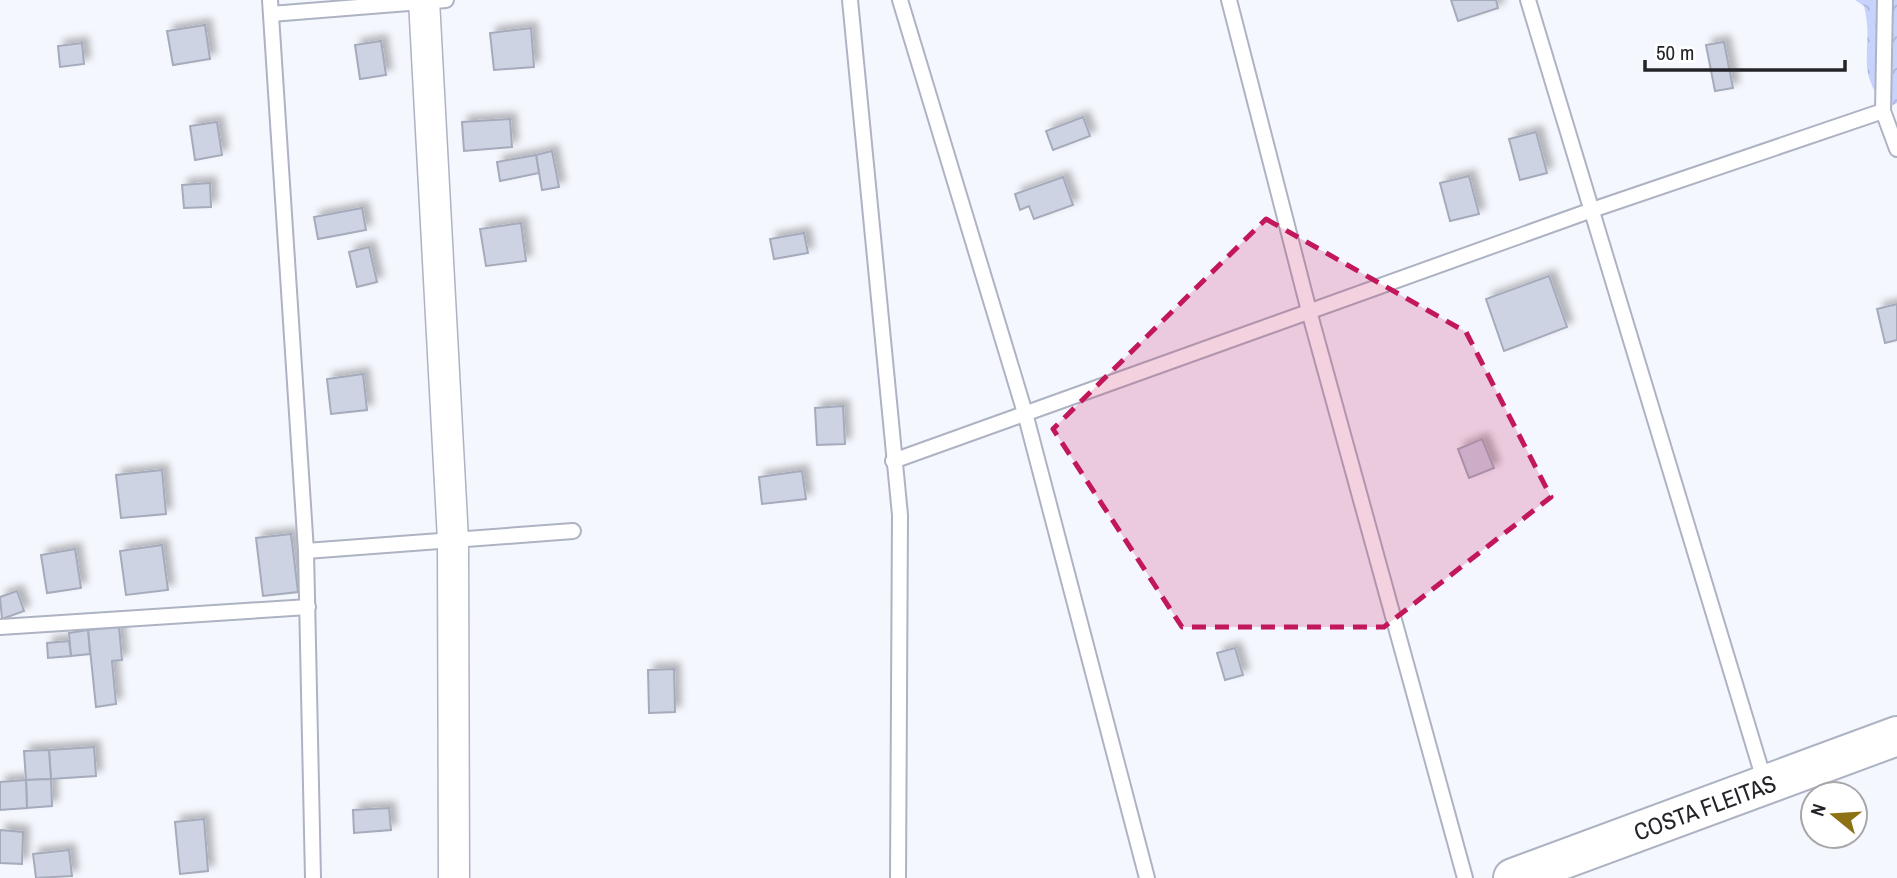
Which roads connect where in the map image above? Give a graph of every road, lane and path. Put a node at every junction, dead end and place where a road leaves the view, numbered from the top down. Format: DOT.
graph roads {
  1 [pos="850,0"];
  2 [pos="900,0"];
  3 [pos="1229,0"];
  4 [pos="1528,0"];
  5 [pos="1885,0"];
  6 [pos="432,1"];
  7 [pos="271,7"];
  8 [pos="1883,111"];
  9 [pos="1897,149"];
  10 [pos="1592,209"];
  11 [pos="1310,311"];
  12 [pos="1025,413"];
  13 [pos="893,461"];
  14 [pos="573,531"];
  15 [pos="453,540"];
  16 [pos="306,551"];
  17 [pos="308,607"];
  18 [pos="0,627"];
  19 [pos="1897,736"];
  20 [pos="1766,786"];
  21 [pos="313,878"];
  22 [pos="454,878"];
  23 [pos="898,878"];
  24 [pos="1147,878"];
  25 [pos="1465,878"];
  26 [pos="1513,878"];
  1 -- 13 [label="lane"];
  2 -- 12 [label="lane"];
  3 -- 11 [label="lane"];
  4 -- 10 [label="lane"];
  5 -- 8 [label="lane"];
  6 -- 7 [label="lane"];
  6 -- 15 [label="street"];
  7 -- 16 [label="lane"];
  8 -- 9 [label="lane"];
  8 -- 10 [label="lane"];
  10 -- 11 [label="lane"];
  10 -- 20 [label="lane"];
  11 -- 12 [label="lane"];
  11 -- 25 [label="lane"];
  12 -- 13 [label="lane"];
  12 -- 24 [label="lane"];
  13 -- 23 [label="lane"];
  14 -- 15 [label="lane"];
  15 -- 16 [label="lane"];
  15 -- 22 [label="street"];
  16 -- 17 [label="lane"];
  17 -- 18 [label="lane"];
  17 -- 21 [label="lane"];
  19 -- 20 [label="main road, COSTA FLEITAS"];
  20 -- 26 [label="main road, COSTA FLEITAS"];
}
